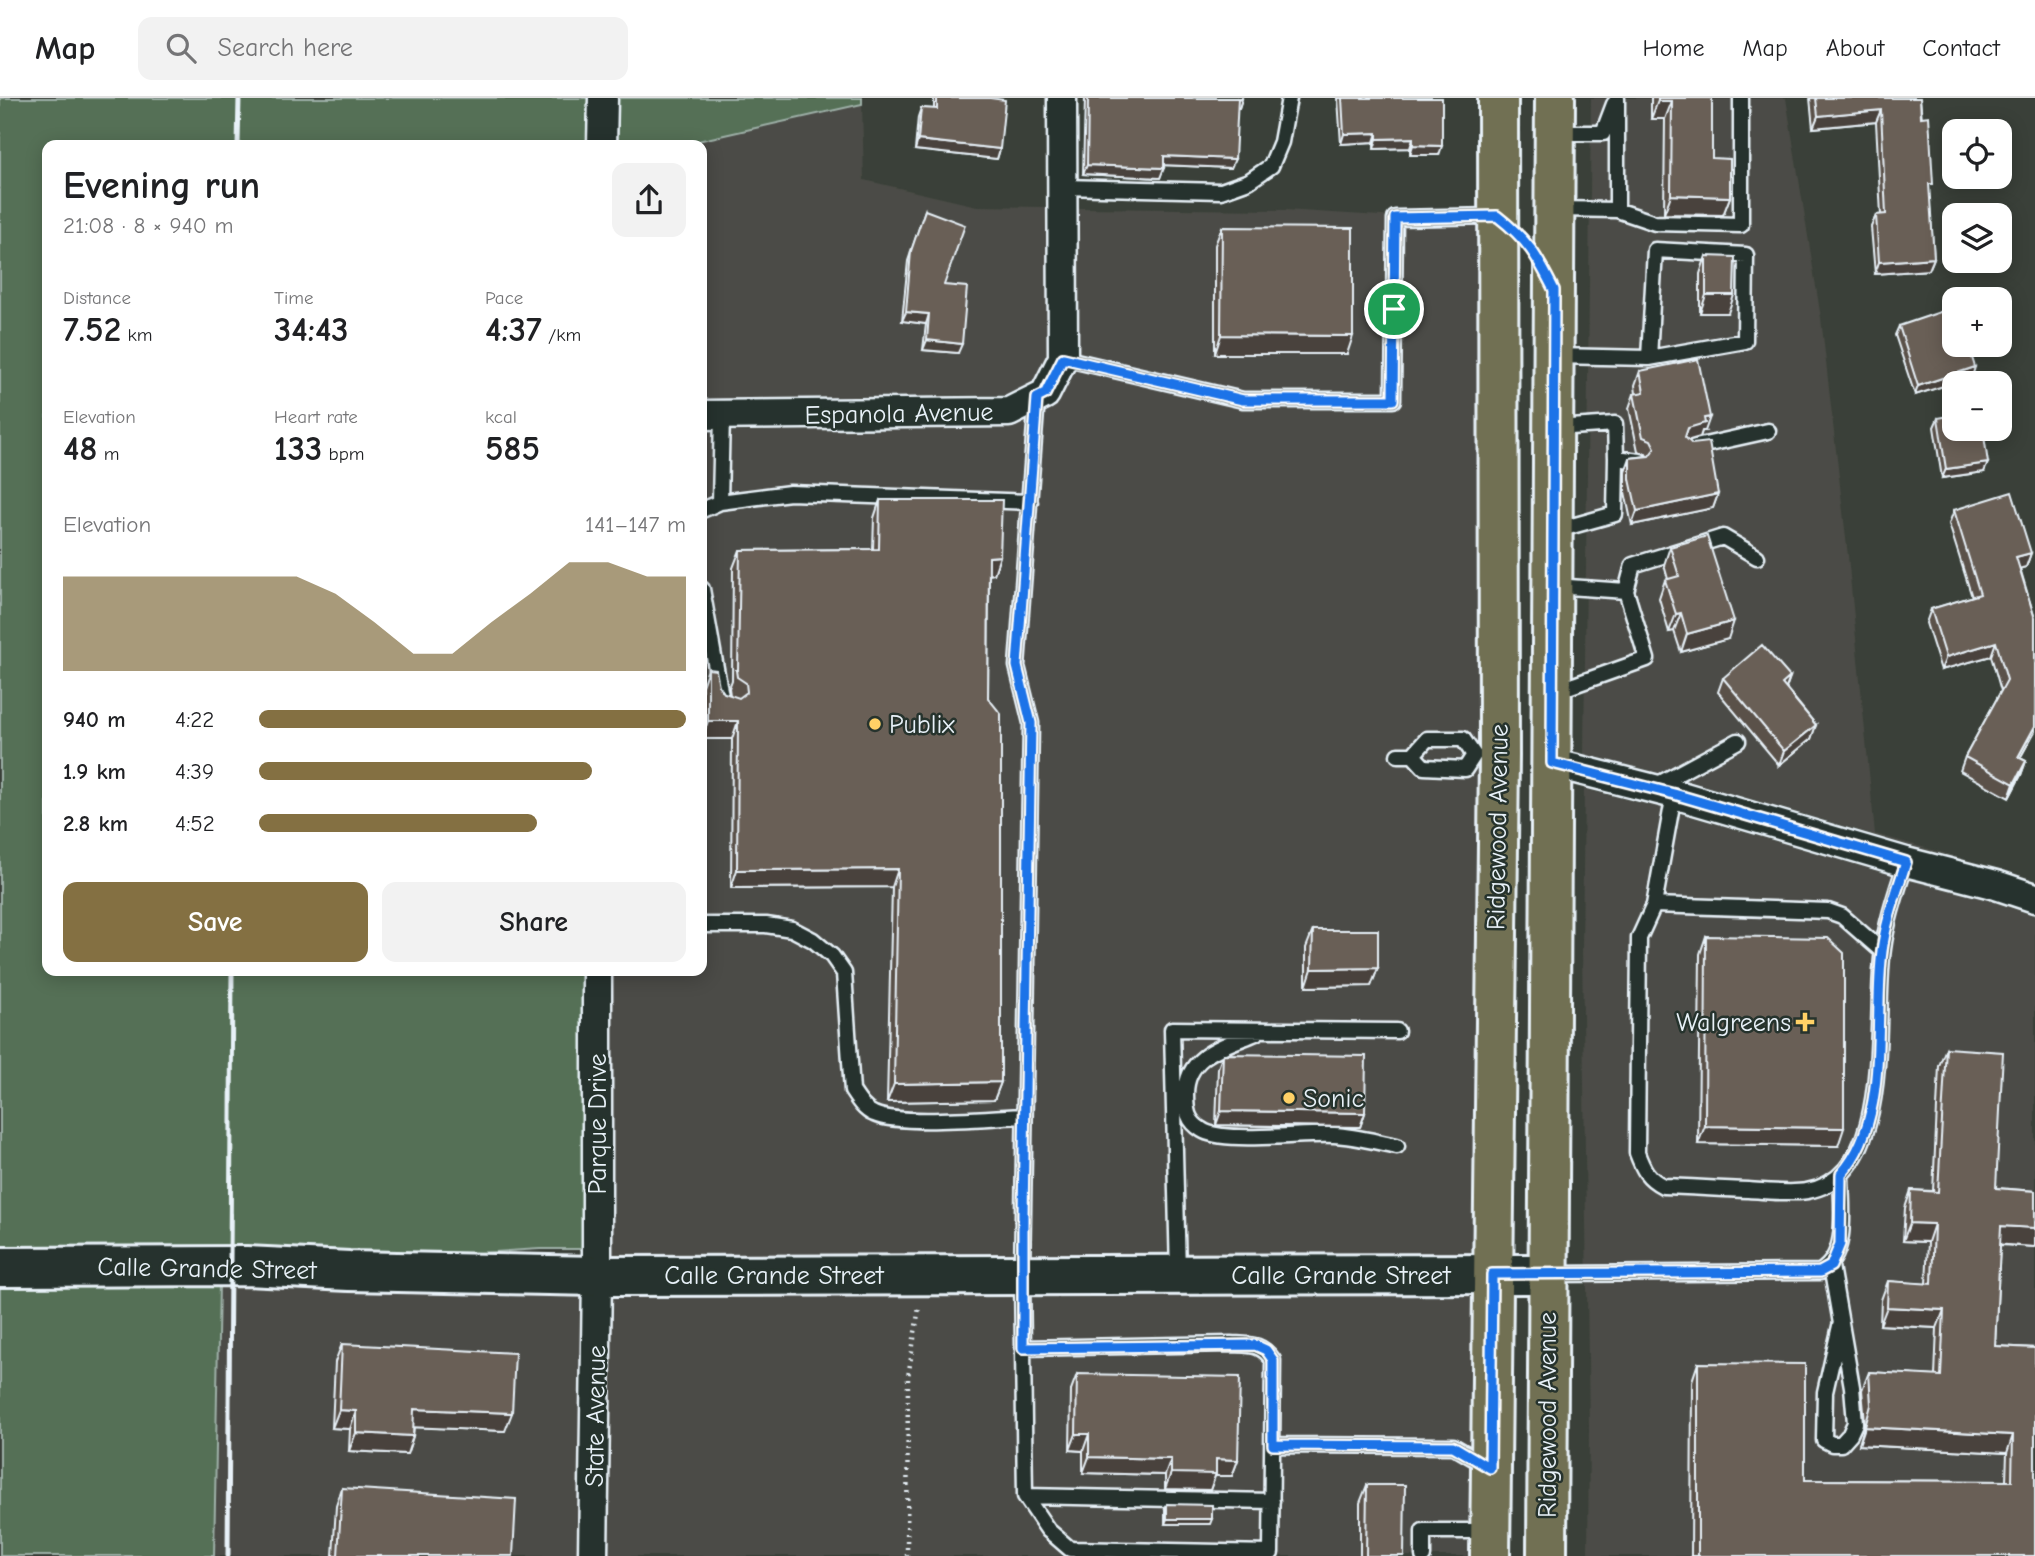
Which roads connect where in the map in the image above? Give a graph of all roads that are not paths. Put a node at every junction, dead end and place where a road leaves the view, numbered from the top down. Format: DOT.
graph roads {
  1 [pos="603,98"];
  2 [pos="1062,98"];
  3 [pos="1289,98"];
  4 [pos="1498,98"];
  5 [pos="1617,98"];
  6 [pos="1741,98"];
  7 [pos="1555,115"];
  8 [pos="603,140"];
  9 [pos="1063,187"];
  10 [pos="1554,209"];
  11 [pos="1617,210"];
  12 [pos="1497,216"];
  13 [pos="1554,290"];
  14 [pos="1554,356"];
  15 [pos="1063,358"];
  16 [pos="1649,358"];
  17 [pos="1037,398"];
  18 [pos="712,415"];
  19 [pos="1553,428"];
  20 [pos="1769,431"];
  21 [pos="1689,449"];
  22 [pos="1616,458"];
  23 [pos="1640,461"];
  24 [pos="720,502"];
  25 [pos="1030,502"];
  26 [pos="707,508"];
  27 [pos="1553,532"];
  28 [pos="1757,557"];
  29 [pos="1553,586"];
  30 [pos="1626,590"];
  31 [pos="707,617"];
  32 [pos="1552,692"];
  33 [pos="732,706"];
  34 [pos="1738,741"];
  35 [pos="1486,755"];
  36 [pos="1552,763"];
  37 [pos="1662,791"];
  38 [pos="1906,862"];
  39 [pos="2035,898"];
  40 [pos="1654,905"];
  41 [pos="707,925"];
  42 [pos="1882,951"];
  43 [pos="597,976"];
  44 [pos="1264,1030"];
  45 [pos="1397,1031"];
  46 [pos="1024,1116"];
  47 [pos="1397,1146"];
  48 [pos="1841,1174"];
  49 [pos="1831,1266"];
  50 [pos="0,1268"];
  51 [pos="1492,1274"];
  52 [pos="1548,1274"];
  53 [pos="1022,1275"];
  54 [pos="1178,1275"];
  55 [pos="597,1276"];
  56 [pos="1840,1326"];
  57 [pos="1023,1348"];
  58 [pos="1273,1445"];
  59 [pos="1490,1468"];
  60 [pos="1025,1496"];
  61 [pos="1272,1501"];
  62 [pos="1490,1544"];
  63 [pos="593,1556"];
  64 [pos="1423,1556"];
  65 [pos="1547,1556"];
  1 -- 8 [label="street"];
  2 -- 9 [label="street"];
  3 -- 9 [label="lane"];
  4 -- 12 [label="main road, Ridgewood Avenue"];
  5 -- 7 [label="lane"];
  5 -- 11 [label="lane"];
  6 -- 11 [label="lane"];
  7 -- 10 [label="main road, Ridgewood Avenue"];
  9 -- 15 [label="street"];
  10 -- 11 [label="lane"];
  10 -- 13 [label="main road, Ridgewood Avenue"];
  12 -- 13 [label="main road"];
  12 -- 15 [label="lane"];
  12 -- 35 [label="main road, Ridgewood Avenue"];
  13 -- 14 [label="main road, Ridgewood Avenue"];
  14 -- 16 [label="lane"];
  14 -- 19 [label="main road, Ridgewood Avenue"];
  15 -- 17 [label="street"];
  16 -- 16 [label="lane"];
  17 -- 18 [label="street, Espanola Avenue"];
  17 -- 25 [label="lane"];
  18 -- 24 [label="lane"];
  19 -- 22 [label="lane"];
  19 -- 27 [label="main road, Ridgewood Avenue"];
  20 -- 21 [label="lane"];
  22 -- 23 [label="lane"];
  22 -- 27 [label="lane"];
  24 -- 25 [label="lane"];
  24 -- 26 [label="lane"];
  25 -- 46 [label="lane"];
  27 -- 29 [label="main road, Ridgewood Avenue"];
  28 -- 30 [label="lane"];
  29 -- 30 [label="lane"];
  29 -- 32 [label="main road, Ridgewood Avenue"];
  30 -- 32 [label="lane"];
  31 -- 33 [label="lane"];
  32 -- 36 [label="main road, Ridgewood Avenue"];
  34 -- 37 [label="lane"];
  35 -- 35 [label="lane"];
  35 -- 51 [label="main road, Ridgewood Avenue"];
  36 -- 37 [label="street"];
  36 -- 52 [label="main road, Ridgewood Avenue"];
  37 -- 38 [label="street"];
  37 -- 40 [label="lane"];
  38 -- 39 [label="street"];
  38 -- 42 [label="lane"];
  40 -- 42 [label="lane"];
  40 -- 48 [label="lane"];
  41 -- 46 [label="lane"];
  42 -- 48 [label="lane"];
  43 -- 55 [label="street, Parque Drive"];
  44 -- 45 [label="lane"];
  44 -- 47 [label="lane"];
  44 -- 54 [label="lane"];
  46 -- 53 [label="lane"];
  48 -- 49 [label="lane"];
  49 -- 52 [label="lane"];
  49 -- 56 [label="lane"];
  50 -- 55 [label="street, Calle Grande Street"];
  51 -- 52 [label="street, Calle Grande Street"];
  51 -- 54 [label="street, Calle Grande Street"];
  51 -- 59 [label="main road, Ridgewood Avenue"];
  52 -- 65 [label="main road, Ridgewood Avenue"];
  53 -- 54 [label="street, Calle Grande Street"];
  53 -- 55 [label="street, Calle Grande Street"];
  53 -- 57 [label="lane"];
  55 -- 63 [label="street, State Avenue"];
  56 -- 56 [label="lane"];
  57 -- 58 [label="lane"];
  57 -- 60 [label="lane"];
  58 -- 59 [label="lane"];
  58 -- 61 [label="lane"];
  59 -- 62 [label="main road, Ridgewood Avenue"];
  60 -- 61 [label="lane"];
  60 -- 61 [label="lane"];
  62 -- 64 [label="lane"];
}
